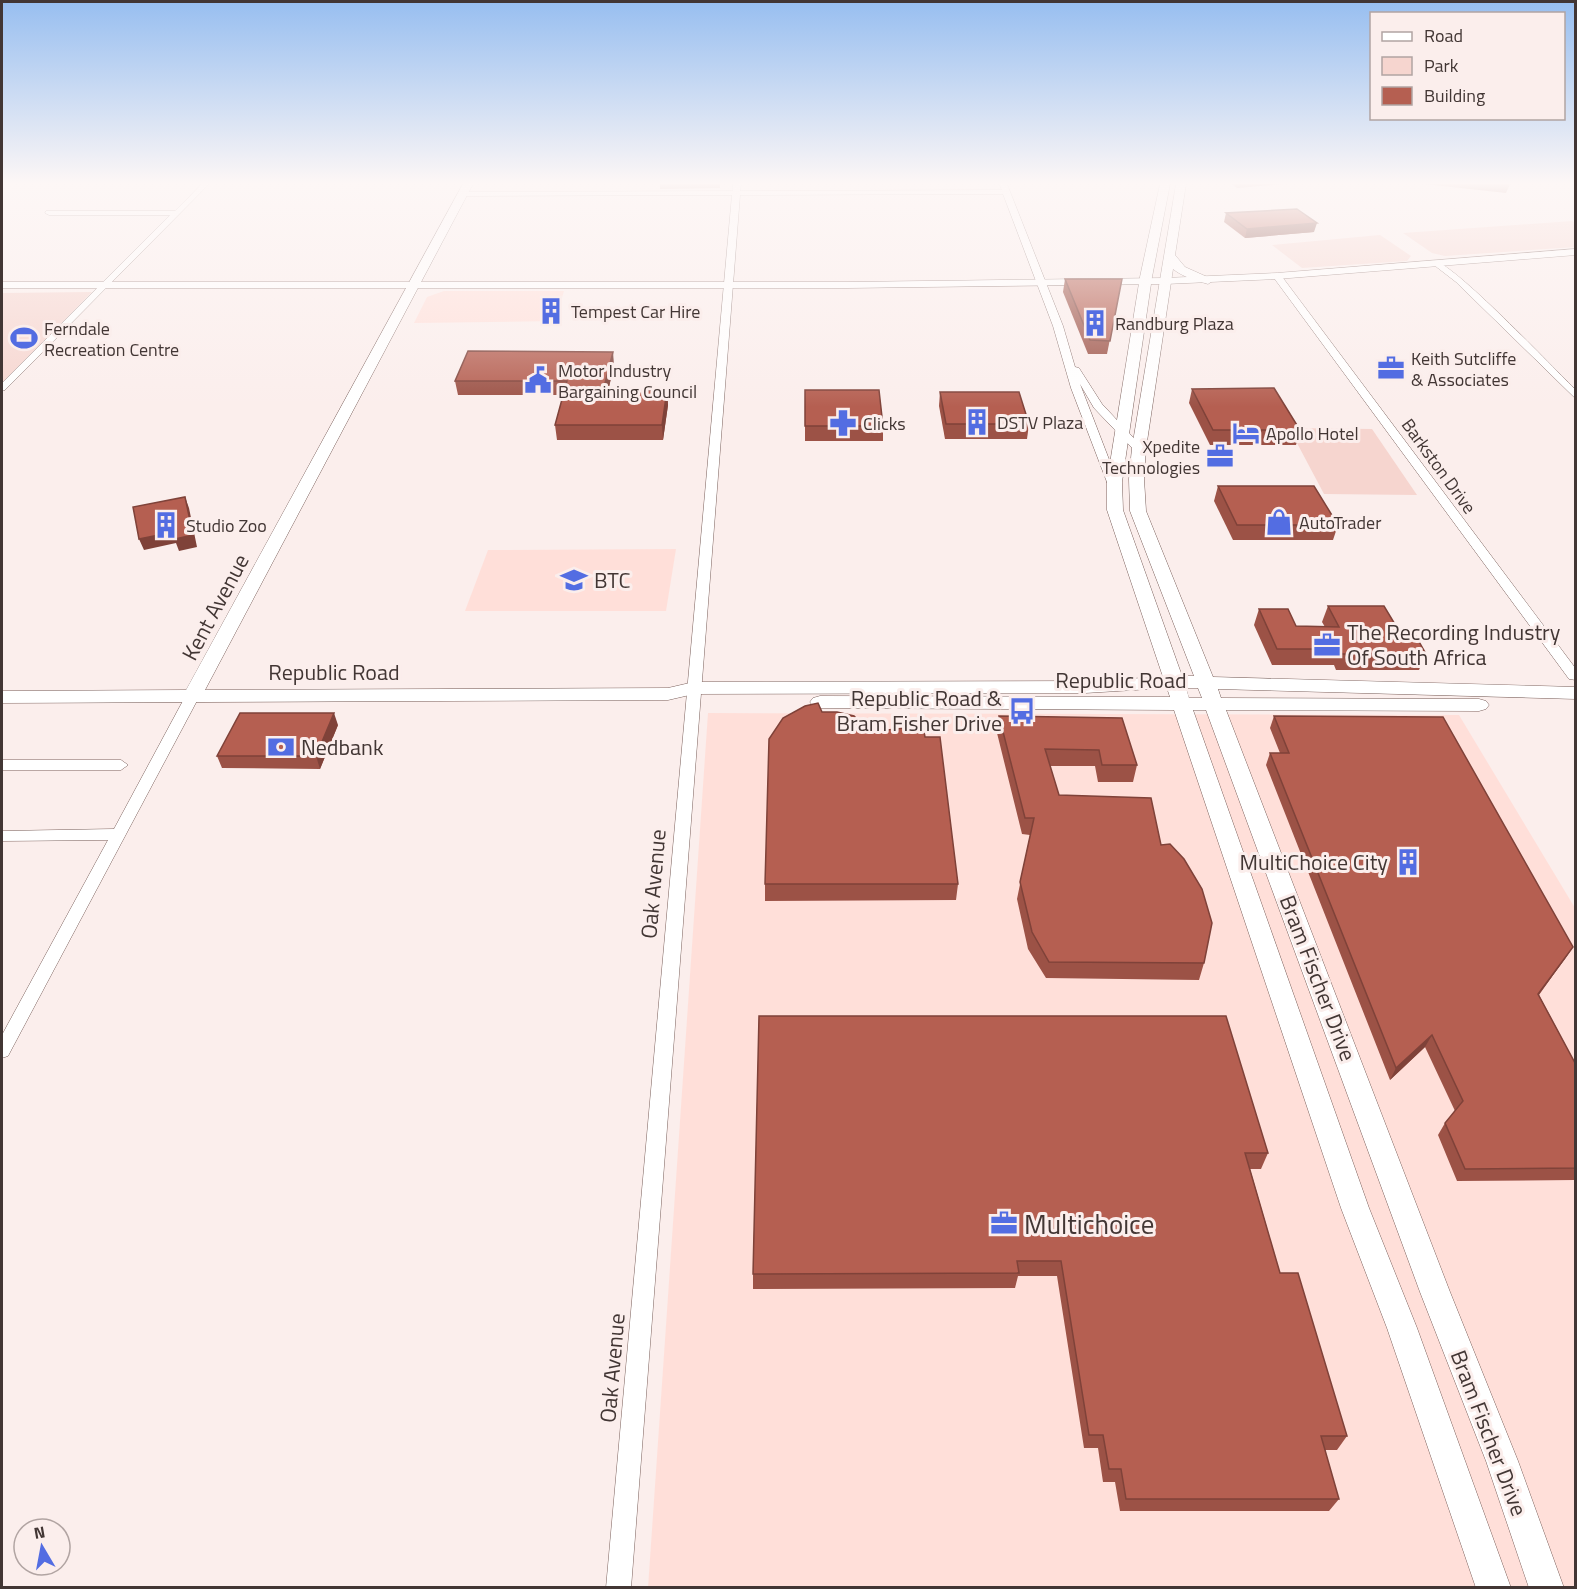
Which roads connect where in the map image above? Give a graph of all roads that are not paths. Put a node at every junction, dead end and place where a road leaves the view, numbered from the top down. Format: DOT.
graph roads {
  1 [pos="132,258"];
  2 [pos="429,258"];
  3 [pos="730,258"];
  4 [pos="1031,258"];
  5 [pos="1158,258"];
  6 [pos="1167,258"];
  7 [pos="1170,258"];
  8 [pos="1517,258"];
  9 [pos="1575,259"];
  10 [pos="1442,266"];
  11 [pos="1280,279"];
  12 [pos="1040,280"];
  13 [pos="1208,280"];
  14 [pos="1155,284"];
  15 [pos="2,285"];
  16 [pos="414,285"];
  17 [pos="847,285"];
  18 [pos="105,286"];
  19 [pos="727,286"];
  20 [pos="1069,357"];
  21 [pos="2,388"];
  22 [pos="1575,396"];
  23 [pos="1131,441"];
  24 [pos="1114,488"];
  25 [pos="1575,684"];
  26 [pos="1177,693"];
  27 [pos="1210,693"];
  28 [pos="694,695"];
  29 [pos="2,697"];
  30 [pos="192,697"];
  31 [pos="1575,706"];
  32 [pos="2,765"];
  33 [pos="122,765"];
  34 [pos="120,834"];
  35 [pos="2,836"];
  36 [pos="2,1051"];
  37 [pos="618,1587"];
  38 [pos="1494,1587"];
  39 [pos="1547,1587"];
  1 -- 18 [label="street"];
  2 -- 16 [label="main road, Kent Avenue"];
  3 -- 19 [label="street, Oak Avenue"];
  4 -- 12 [label="street"];
  5 -- 14 [label="main road, Bram Fischer Drive"];
  6 -- 14 [label="main road, Bram Fischer Drive"];
  7 -- 13 [label="main road"];
  8 -- 10 [label="street"];
  9 -- 10 [label="street"];
  10 -- 11 [label="street"];
  10 -- 22 [label="street"];
  11 -- 13 [label="street"];
  11 -- 14 [label="street"];
  11 -- 25 [label="street, Barkston Drive"];
  12 -- 14 [label="street"];
  12 -- 17 [label="street"];
  12 -- 17 [label="street"];
  12 -- 20 [label="street"];
  13 -- 14 [label="street"];
  14 -- 23 [label="main road, Bram Fischer Drive"];
  15 -- 18 [label="street"];
  16 -- 18 [label="street"];
  16 -- 19 [label="street"];
  16 -- 30 [label="main road, Kent Avenue"];
  17 -- 19 [label="street"];
  18 -- 21 [label="street"];
  19 -- 28 [label="street, Oak Avenue"];
  20 -- 23 [label="street"];
  20 -- 24 [label="street"];
  23 -- 24 [label="main road, Bram Fischer Drive"];
  23 -- 27 [label="main road, Bram Fischer Drive"];
  24 -- 26 [label="main road, Bram Fischer Drive"];
  25 -- 27 [label="main road, Republic Road"];
  26 -- 27 [label="main road, Republic Road"];
  26 -- 28 [label="main road, Republic Road"];
  26 -- 38 [label="main road, Bram Fischer Drive"];
  27 -- 31 [label="main road, Republic Road"];
  27 -- 39 [label="main road, Bram Fischer Drive"];
  28 -- 30 [label="main road, Republic Road"];
  28 -- 37 [label="street, Oak Avenue"];
  29 -- 30 [label="main road, Republic Road"];
  30 -- 34 [label="street, Kent Avenue"];
  32 -- 33 [label="street"];
  34 -- 35 [label="street"];
  34 -- 36 [label="street, Kent Avenue"];
}
